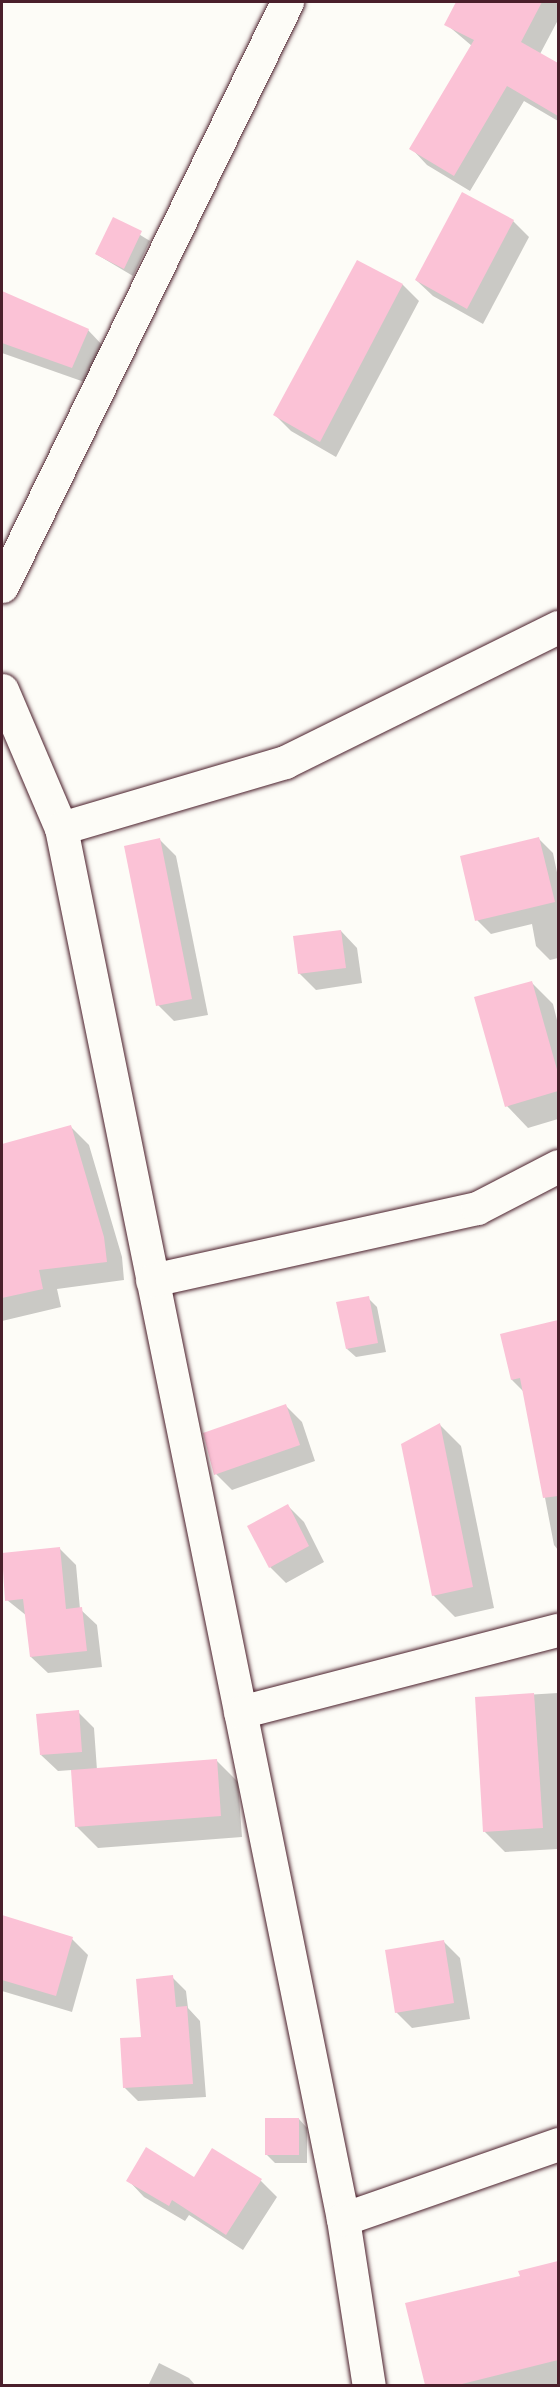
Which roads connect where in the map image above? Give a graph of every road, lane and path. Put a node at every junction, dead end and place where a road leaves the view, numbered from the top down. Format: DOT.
graph roads {
  1 [pos="287,2"];
  2 [pos="2,586"];
  3 [pos="558,627"];
  4 [pos="2,690"];
  5 [pos="61,828"];
  6 [pos="558,1166"];
  7 [pos="152,1280"];
  8 [pos="558,1630"];
  9 [pos="240,1712"];
  10 [pos="558,2144"];
  11 [pos="343,2219"];
  12 [pos="369,2385"];
  1 -- 2 [label="street"];
  3 -- 5 [label="street"];
  4 -- 5 [label="street"];
  5 -- 7 [label="street"];
  6 -- 7 [label="street"];
  7 -- 9 [label="street"];
  8 -- 9 [label="street"];
  9 -- 11 [label="street"];
  10 -- 11 [label="street"];
  11 -- 12 [label="street"];
}
